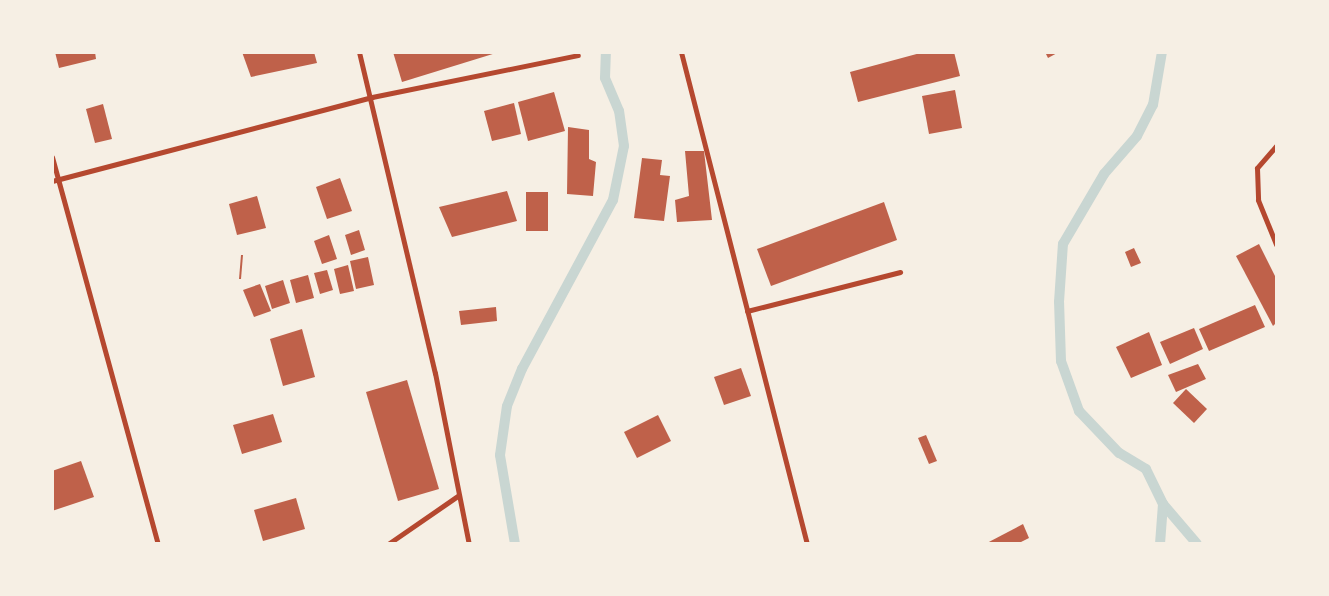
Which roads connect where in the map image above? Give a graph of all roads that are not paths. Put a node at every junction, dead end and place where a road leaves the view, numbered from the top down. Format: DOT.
graph roads {
  1 [pos="359,52"];
  2 [pos="681,52"];
  3 [pos="578,55"];
  4 [pos="372,97"];
  5 [pos="1276,146"];
  6 [pos="52,157"];
  7 [pos="59,179"];
  8 [pos="52,181"];
  9 [pos="1276,244"];
  10 [pos="900,272"];
  11 [pos="747,311"];
  12 [pos="459,495"];
  13 [pos="158,544"];
  14 [pos="388,544"];
  15 [pos="469,544"];
  16 [pos="807,544"];
  1 -- 4 [label="street"];
  2 -- 11 [label="street"];
  3 -- 4 [label="street"];
  4 -- 7 [label="street"];
  4 -- 12 [label="street"];
  5 -- 9 [label="street"];
  6 -- 7 [label="street"];
  7 -- 8 [label="street"];
  7 -- 13 [label="street"];
  10 -- 11 [label="street"];
  11 -- 16 [label="street"];
  12 -- 14 [label="street"];
  12 -- 15 [label="street"];
}
